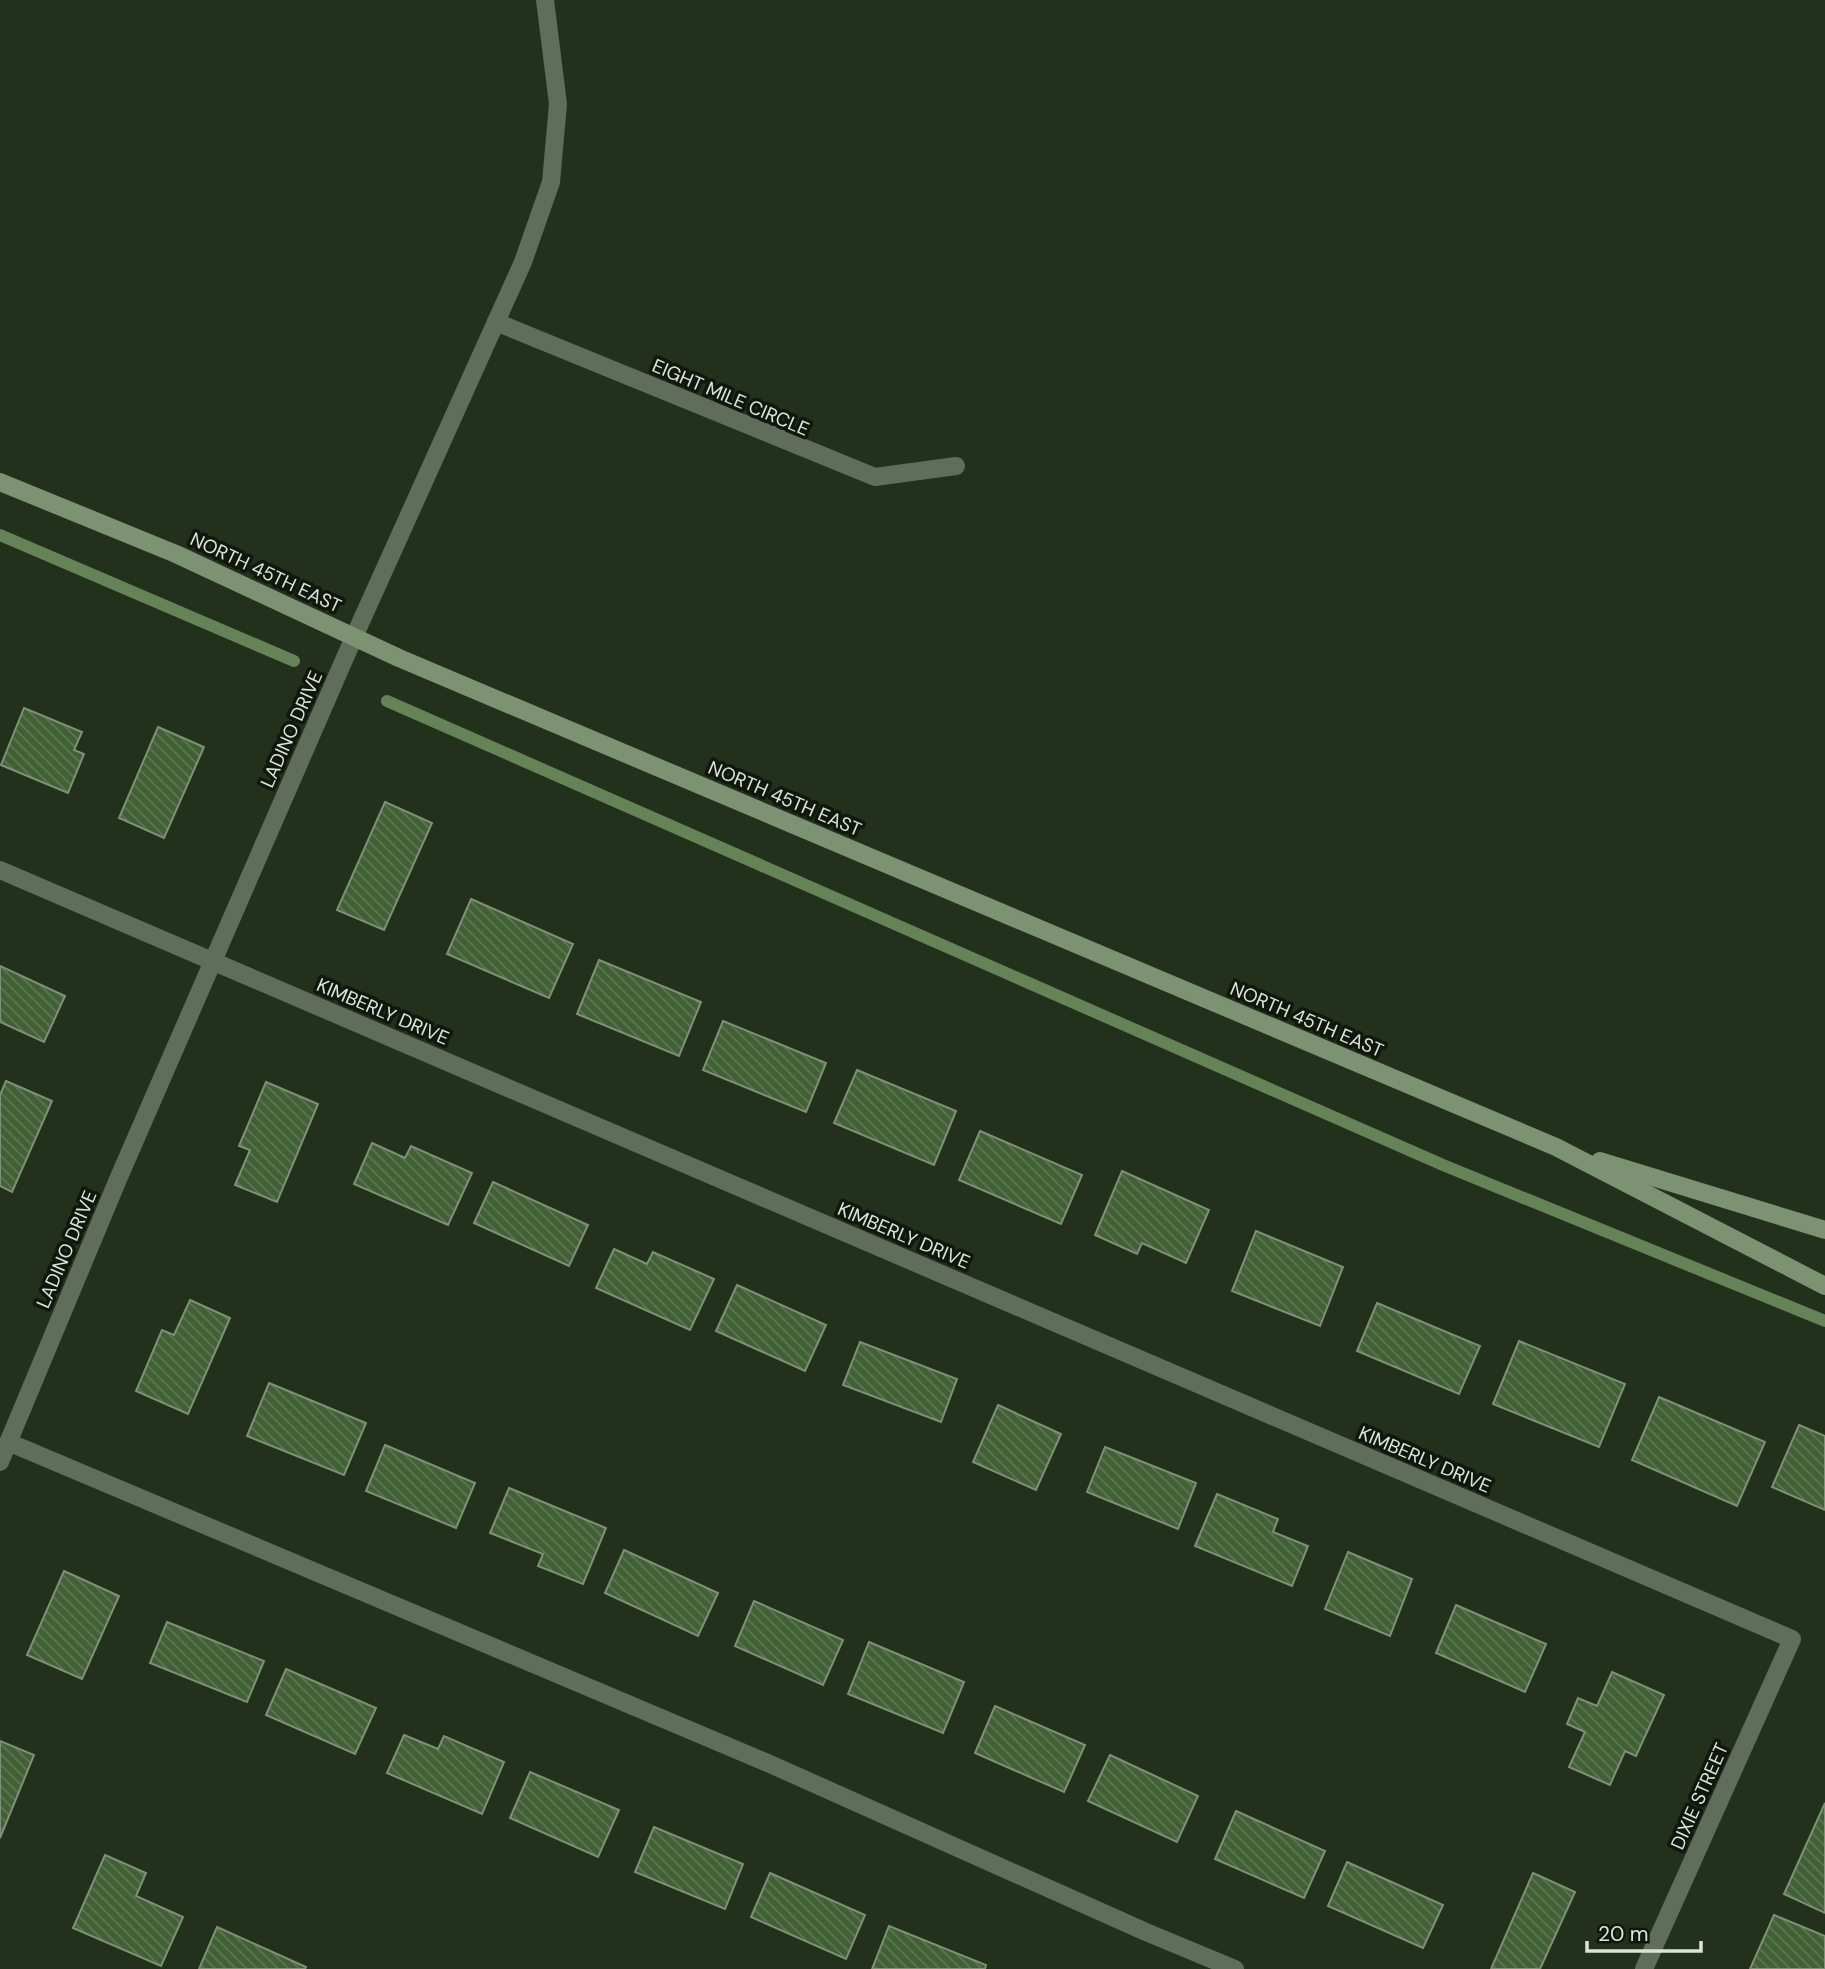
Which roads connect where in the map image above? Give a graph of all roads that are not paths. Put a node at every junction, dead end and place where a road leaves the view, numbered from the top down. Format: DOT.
graph roads {
  1 [pos="545,0"];
  2 [pos="496,322"];
  3 [pos="956,466"];
  4 [pos="0,482"];
  5 [pos="354,637"];
  6 [pos="0,870"];
  7 [pos="213,961"];
  8 [pos="1556,1147"];
  9 [pos="1825,1230"];
  10 [pos="1825,1286"];
  11 [pos="8,1442"];
  12 [pos="0,1462"];
  13 [pos="1792,1639"];
  14 [pos="1235,1969"];
  15 [pos="1644,1969"];
  1 -- 2 [label="street, LADINO DRIVE"];
  2 -- 3 [label="street, EIGHT MILE CIRCLE"];
  2 -- 5 [label="street, LADINO DRIVE"];
  4 -- 5 [label="main road, NORTH 45TH EAST"];
  5 -- 7 [label="street, LADINO DRIVE"];
  5 -- 8 [label="main road, NORTH 45TH EAST"];
  6 -- 7 [label="street, KIMBERLY DRIVE"];
  7 -- 11 [label="street, LADINO DRIVE"];
  7 -- 13 [label="street, KIMBERLY DRIVE"];
  8 -- 9 [label="main road, NORTH 45TH EAST"];
  8 -- 10 [label="main road, NORTH 45TH EAST"];
  11 -- 12 [label="street, LADINO DRIVE"];
  11 -- 14 [label="street"];
  13 -- 15 [label="street, DIXIE STREET"];
}
